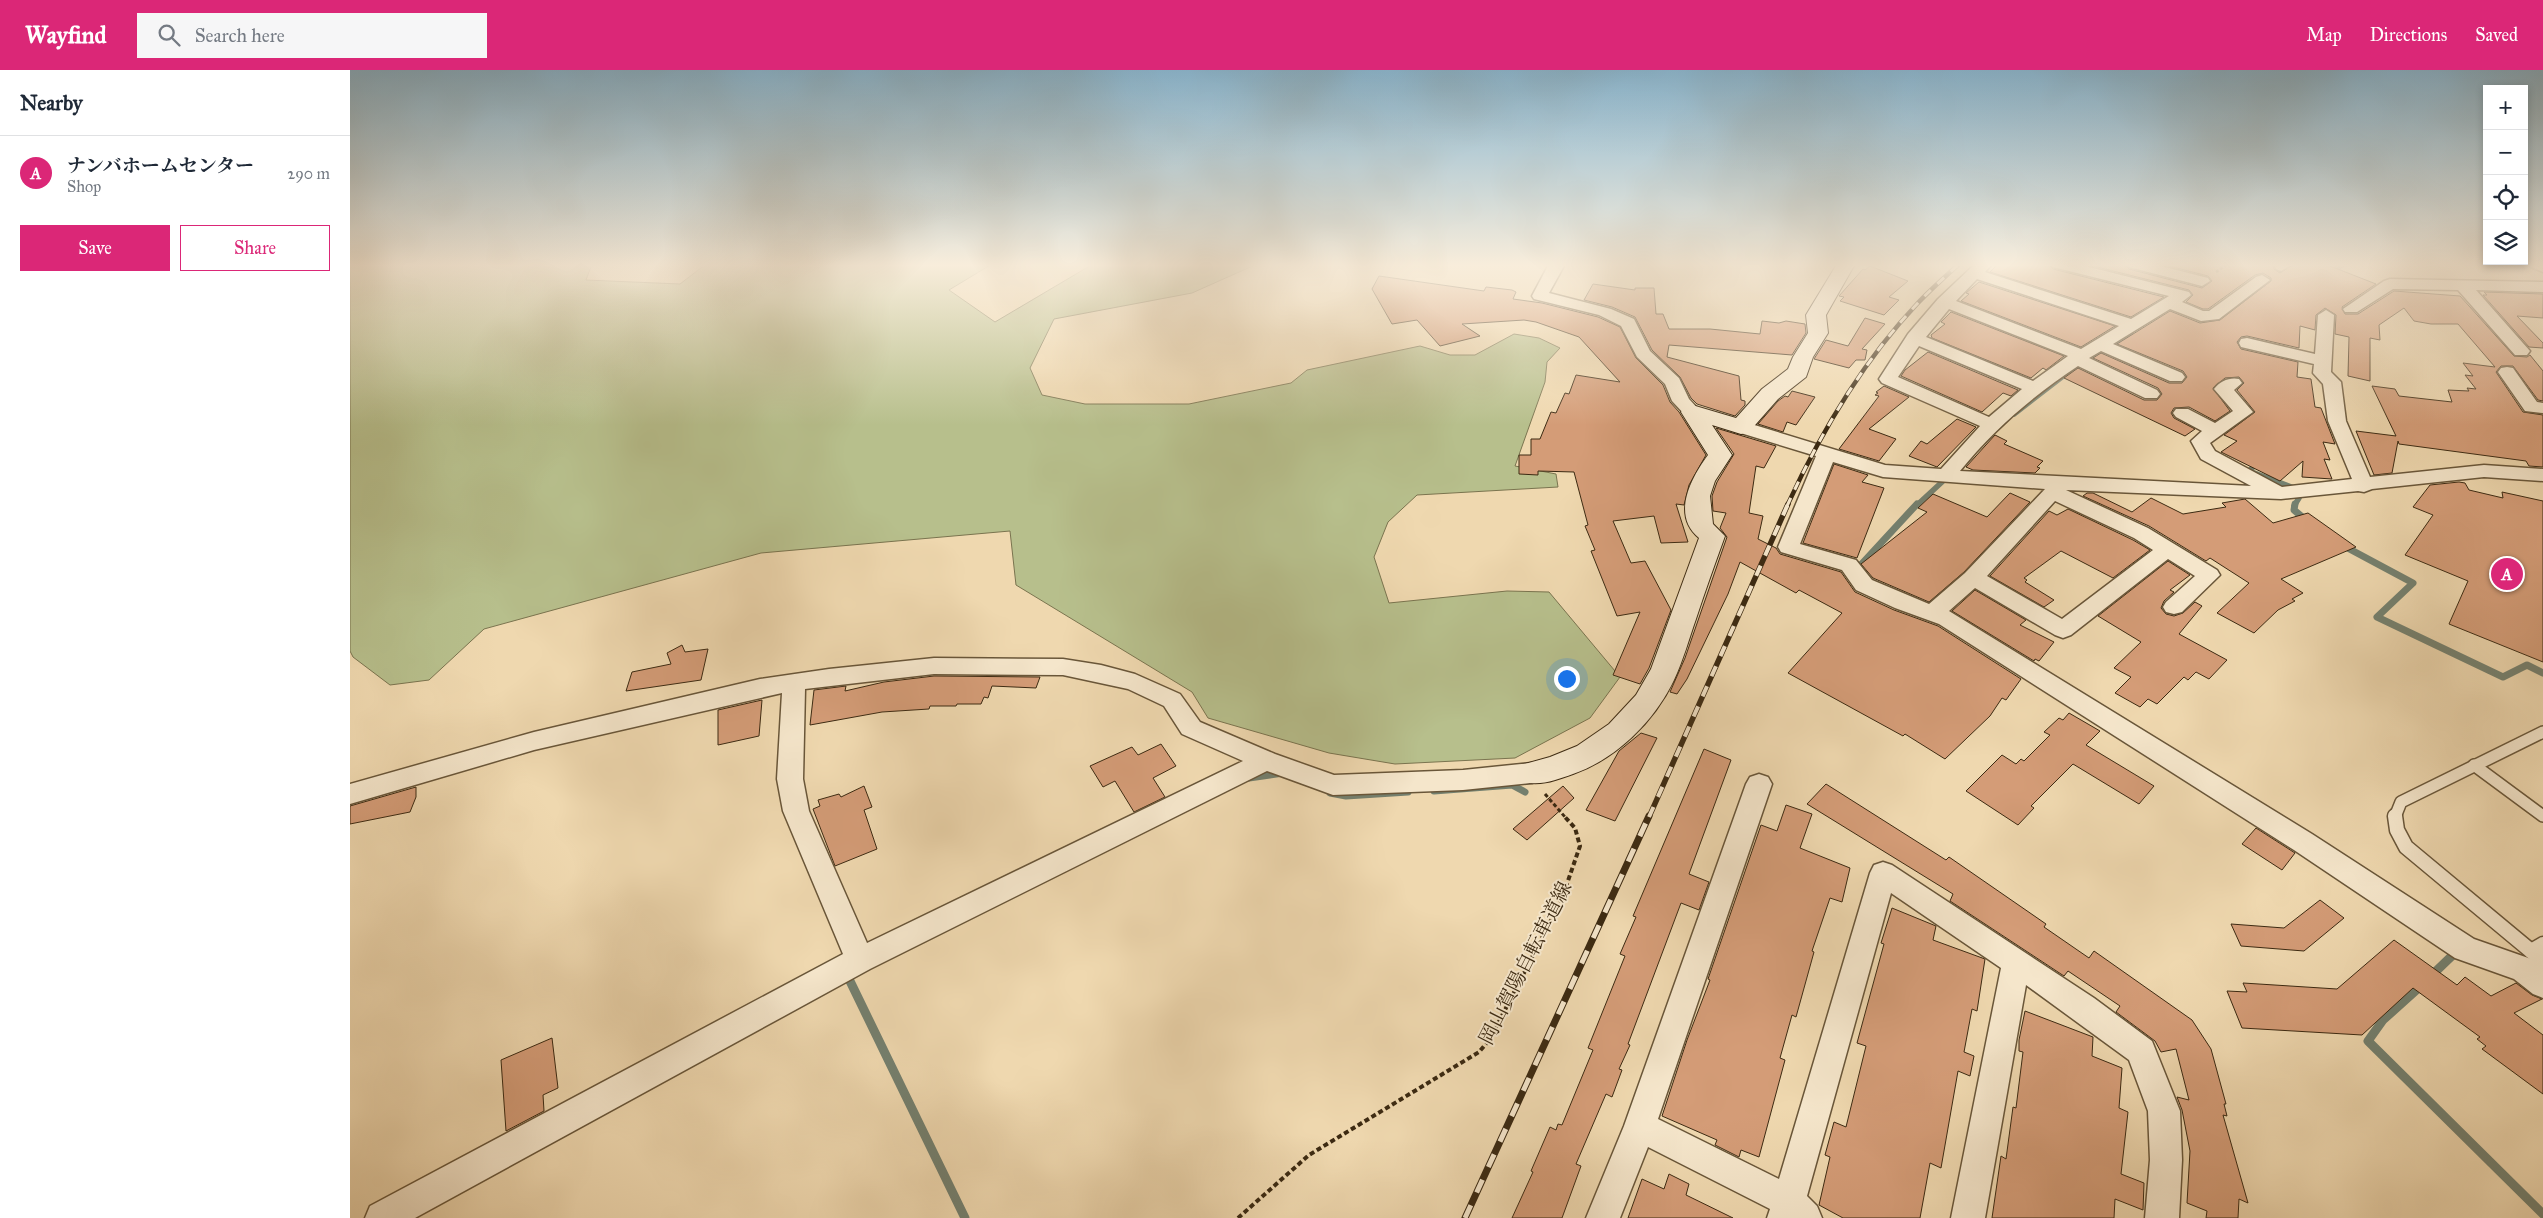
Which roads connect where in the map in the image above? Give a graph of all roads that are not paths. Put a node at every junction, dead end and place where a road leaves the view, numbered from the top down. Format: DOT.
graph roads {
  1 [pos="1617,318"];
  2 [pos="1816,318"];
  3 [pos="1931,318"];
  4 [pos="1981,318"];
  5 [pos="2114,318"];
  6 [pos="2143,318"];
  7 [pos="2326,318"];
  8 [pos="2492,318"];
  9 [pos="2132,324"];
  10 [pos="1914,338"];
  11 [pos="2247,343"];
  12 [pos="2106,347"];
  13 [pos="2521,351"];
  14 [pos="2081,360"];
  15 [pos="2322,361"];
  16 [pos="2506,372"];
  17 [pos="2176,377"];
  18 [pos="2233,383"];
  19 [pos="2035,388"];
  20 [pos="2151,394"];
  21 [pos="2543,408"];
  22 [pos="1692,412"];
  23 [pos="2182,413"];
  24 [pos="1990,424"];
  25 [pos="1741,427"];
  26 [pos="2216,430"];
  27 [pos="1826,454"];
  28 [pos="2543,474"];
  29 [pos="1946,476"];
  30 [pos="2364,486"];
  31 [pos="2056,488"];
  32 [pos="2282,493"];
  33 [pos="2167,549"];
  34 [pos="1973,578"];
  35 [pos="2174,607"];
  36 [pos="1935,611"];
  37 [pos="794,684"];
  38 [pos="2543,732"];
  39 [pos="1266,761"];
  40 [pos="2474,764"];
  41 [pos="1532,773"];
  42 [pos="1759,784"];
  43 [pos="350,794"];
  44 [pos="2543,816"];
  45 [pos="2537,948"];
  46 [pos="860,960"];
  47 [pos="2543,961"];
  48 [pos="2016,963"];
  49 [pos="2543,985"];
  50 [pos="1640,1126"];
  51 [pos="1793,1212"];
  52 [pos="382,1218"];
  53 [pos="1603,1218"];
  54 [pos="1968,1218"];
  55 [pos="2162,1218"];
  1 -- 22 [label="street"];
  2 -- 25 [label="main road"];
  3 -- 10 [label="street"];
  4 -- 14 [label="street"];
  5 -- 9 [label="street"];
  6 -- 9 [label="street"];
  7 -- 15 [label="street"];
  8 -- 13 [label="street"];
  9 -- 12 [label="street"];
  10 -- 19 [label="street"];
  10 -- 24 [label="street"];
  11 -- 15 [label="street"];
  12 -- 14 [label="street"];
  12 -- 17 [label="street"];
  14 -- 19 [label="street"];
  14 -- 20 [label="street"];
  15 -- 30 [label="street"];
  16 -- 21 [label="street"];
  18 -- 26 [label="street"];
  19 -- 24 [label="street"];
  22 -- 25 [label="main road"];
  22 -- 41 [label="main road"];
  23 -- 26 [label="street"];
  24 -- 29 [label="street"];
  25 -- 27 [label="street"];
  26 -- 32 [label="street"];
  27 -- 29 [label="street"];
  27 -- 36 [label="street"];
  28 -- 30 [label="street"];
  29 -- 31 [label="street"];
  30 -- 32 [label="street"];
  31 -- 32 [label="street"];
  31 -- 33 [label="street"];
  31 -- 34 [label="street"];
  33 -- 34 [label="street"];
  33 -- 35 [label="street"];
  34 -- 36 [label="street"];
  36 -- 49 [label="street"];
  37 -- 39 [label="street"];
  37 -- 43 [label="street"];
  37 -- 46 [label="street"];
  38 -- 40 [label="lane"];
  39 -- 41 [label="street"];
  39 -- 46 [label="street"];
  40 -- 44 [label="lane"];
  40 -- 45 [label="lane"];
  42 -- 50 [label="street"];
  45 -- 47 [label="lane"];
  46 -- 52 [label="street"];
  48 -- 51 [label="street"];
  48 -- 54 [label="street"];
  48 -- 55 [label="street"];
  50 -- 51 [label="street"];
  50 -- 53 [label="street"];
}
